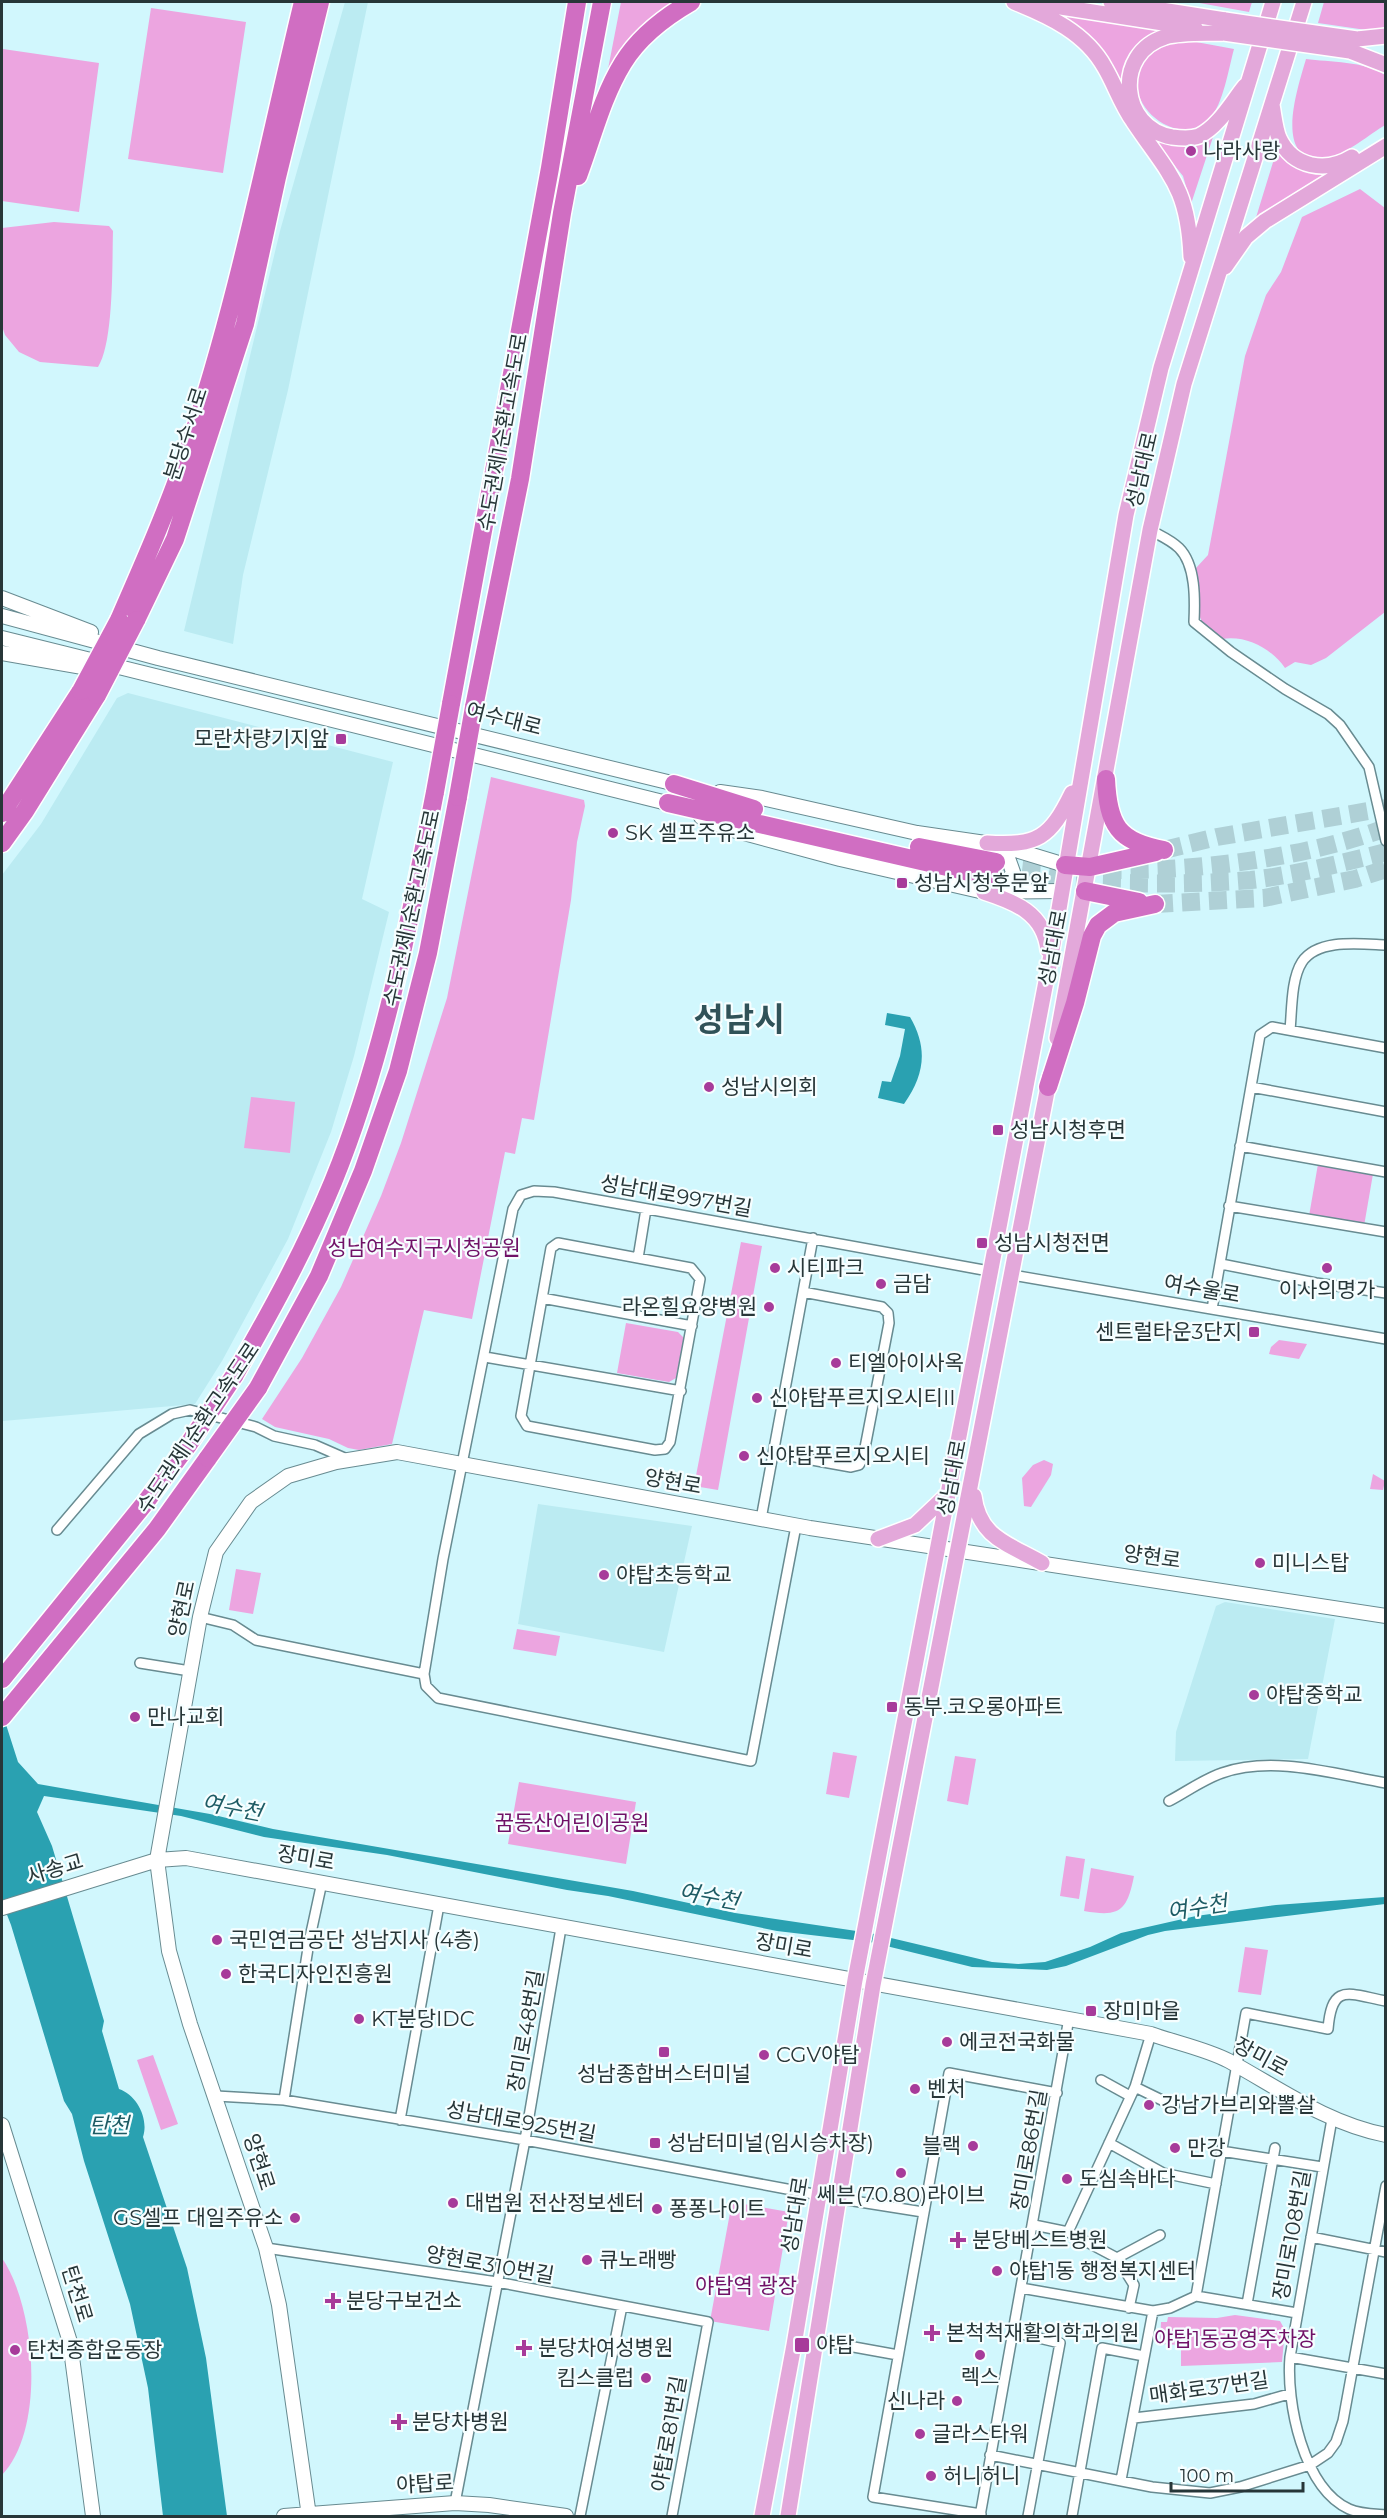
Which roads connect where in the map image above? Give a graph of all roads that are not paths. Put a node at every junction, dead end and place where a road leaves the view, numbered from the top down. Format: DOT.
graph roads {
  1 [pos="303,2"];
  2 [pos="320,2"];
  3 [pos="577,2"];
  4 [pos="691,2"];
  5 [pos="1014,2"];
  6 [pos="1025,2"];
  7 [pos="1111,2"];
  8 [pos="1182,2"];
  9 [pos="1273,2"];
  10 [pos="1304,2"];
  11 [pos="602,4"];
  12 [pos="1225,26"];
  13 [pos="1386,36"];
  14 [pos="1386,43"];
  15 [pos="1353,45"];
  16 [pos="1386,56"];
  17 [pos="1386,64"];
  18 [pos="1251,78"];
  19 [pos="1272,104"];
  20 [pos="1386,137"];
  21 [pos="1386,146"];
  22 [pos="562,213"];
  23 [pos="1191,268"];
  24 [pos="1209,296"];
  25 [pos="1150,530"];
  26 [pos="2,598"];
  27 [pos="2,616"];
  28 [pos="128,620"];
  29 [pos="2,638"];
  30 [pos="2,653"];
  31 [pos="158,658"];
  32 [pos="154,676"];
  33 [pos="89,693"];
  34 [pos="1080,777"];
  35 [pos="1106,778"];
  36 [pos="674,784"];
  37 [pos="668,803"];
  38 [pos="2,813"];
  39 [pos="1386,841"];
  40 [pos="2,843"];
  41 [pos="987,843"];
  42 [pos="1065,865"];
  43 [pos="1090,867"];
  44 [pos="992,877"];
  45 [pos="1061,891"];
  46 [pos="1085,891"];
  47 [pos="1386,945"];
  48 [pos="1049,964"];
  49 [pos="1290,1030"];
  50 [pos="1386,1048"];
  51 [pos="1048,1087"];
  52 [pos="1251,1088"];
  53 [pos="1386,1112"];
  54 [pos="1240,1146"];
  55 [pos="1386,1172"];
  56 [pos="1229,1206"];
  57 [pos="646,1209"];
  58 [pos="1386,1232"];
  59 [pos="813,1238"];
  60 [pos="638,1258"];
  61 [pos="1221,1264"];
  62 [pos="989,1271"];
  63 [pos="1012,1275"];
  64 [pos="803,1292"];
  65 [pos="1386,1293"];
  66 [pos="542,1298"];
  67 [pos="1212,1309"];
  68 [pos="692,1326"];
  69 [pos="1386,1339"];
  70 [pos="485,1357"];
  71 [pos="530,1365"];
  72 [pos="681,1391"];
  73 [pos="773,1453"];
  74 [pos="350,1460"];
  75 [pos="464,1466"];
  76 [pos="972,1483"];
  77 [pos="948,1494"];
  78 [pos="760,1519"];
  79 [pos="796,1526"];
  80 [pos="57,1530"];
  81 [pos="878,1539"];
  82 [pos="936,1549"];
  83 [pos="958,1552"];
  84 [pos="1042,1563"];
  85 [pos="1386,1616"];
  86 [pos="200,1617"];
  87 [pos="140,1663"];
  88 [pos="190,1671"];
  89 [pos="424,1674"];
  90 [pos="2,1679"];
  91 [pos="2,1717"];
  92 [pos="1386,1784"];
  93 [pos="1169,1801"];
  94 [pos="157,1860"];
  95 [pos="121,1871"];
  96 [pos="322,1882"];
  97 [pos="439,1905"];
  98 [pos="2,1908"];
  99 [pos="561,1928"];
  100 [pos="855,1980"];
  101 [pos="873,1985"];
  102 [pos="1386,2001"];
  103 [pos="1069,2018"];
  104 [pos="1151,2034"];
  105 [pos="1237,2067"];
  106 [pos="1101,2080"];
  107 [pos="1135,2087"];
  108 [pos="1057,2093"];
  109 [pos="216,2096"];
  110 [pos="1130,2096"];
  111 [pos="284,2100"];
  112 [pos="1174,2106"];
  113 [pos="1332,2119"];
  114 [pos="400,2120"];
  115 [pos="2,2125"];
  116 [pos="1386,2135"];
  117 [pos="525,2140"];
  118 [pos="1109,2143"];
  119 [pos="1275,2148"];
  120 [pos="1221,2151"];
  121 [pos="1273,2160"];
  122 [pos="1322,2167"];
  123 [pos="1216,2184"];
  124 [pos="1386,2186"];
  125 [pos="819,2194"];
  126 [pos="841,2199"];
  127 [pos="923,2212"];
  128 [pos="1034,2225"];
  129 [pos="1068,2232"];
  130 [pos="1160,2235"];
  131 [pos="1311,2237"];
  132 [pos="266,2248"];
  133 [pos="1374,2250"];
  134 [pos="1386,2252"];
  135 [pos="1117,2258"];
  136 [pos="497,2282"];
  137 [pos="1021,2288"];
  138 [pos="1196,2296"];
  139 [pos="1247,2304"];
  140 [pos="622,2306"];
  141 [pos="1129,2308"];
  142 [pos="1153,2311"];
  143 [pos="1297,2313"];
  144 [pos="708,2322"];
  145 [pos="1013,2332"];
  146 [pos="815,2340"];
  147 [pos="898,2355"];
  148 [pos="1144,2356"];
  149 [pos="1290,2356"];
  150 [pos="1353,2368"];
  151 [pos="1386,2374"];
  152 [pos="1289,2394"];
  153 [pos="1134,2418"];
  154 [pos="990,2455"];
  155 [pos="1037,2465"];
  156 [pos="1310,2465"];
  157 [pos="1080,2472"];
  158 [pos="1120,2480"];
  159 [pos="455,2503"];
  160 [pos="1385,2514"];
  161 [pos="309,2515"];
  162 [pos="980,2515"];
  163 [pos="284,2516"];
  164 [pos="93,2517"];
  165 [pos="566,2517"];
  166 [pos="580,2517"];
  167 [pos="672,2517"];
  168 [pos="762,2517"];
  169 [pos="788,2517"];
  170 [pos="1028,2517"];
  171 [pos="1071,2517"];
  1 -- 28 [label="highway, 분당수서로"];
  2 -- 28 [label="highway, 분당수서로"];
  3 -- 90 [label="highway, 수도권제1순환고속도로, bridge"];
  4 -- 22 [label="highway"];
  5 -- 23 [label="main road"];
  6 -- 12 [label="main road"];
  7 -- 12 [label="main road"];
  8 -- 12 [label="main road"];
  9 -- 18 [label="main road, 성남대로"];
  10 -- 19 [label="main road, 성남대로"];
  11 -- 22 [label="highway, 수도권제1순환고속도로"];
  12 -- 15 [label="main road, bridge"];
  12 -- 18 [label="main road"];
  13 -- 15 [label="main road"];
  14 -- 15 [label="main road"];
  15 -- 16 [label="main road"];
  15 -- 17 [label="main road"];
  18 -- 23 [label="main road, 성남대로"];
  19 -- 20 [label="main road"];
  19 -- 24 [label="main road, 성남대로"];
  21 -- 24 [label="main road"];
  22 -- 91 [label="highway, 수도권제1순환고속도로, bridge"];
  23 -- 34 [label="main road, 성남대로"];
  24 -- 25 [label="main road, 성남대로"];
  25 -- 35 [label="main road, 성남대로"];
  25 -- 39 [label="street"];
  26 -- 31 [label="main road"];
  27 -- 31 [label="main road, 여수대로"];
  28 -- 33 [label="highway, 분당수서로, bridge"];
  29 -- 32 [label="main road, 여수대로"];
  30 -- 32 [label="main road"];
  31 -- 36 [label="main road, 여수대로"];
  32 -- 37 [label="main road, 여수대로"];
  33 -- 38 [label="highway, 분당수서로"];
  33 -- 40 [label="highway, 분당수서로"];
  34 -- 41 [label="main road"];
  34 -- 42 [label="main road, 성남대로"];
  35 -- 43 [label="main road, 성남대로"];
  35 -- 43 [label="highway"];
  36 -- 41 [label="main road"];
  36 -- 44 [label="highway, 여수대로"];
  37 -- 44 [label="highway, 여수대로"];
  41 -- 42 [label="main road"];
  41 -- 44 [label="main road"];
  42 -- 43 [label="highway"];
  42 -- 45 [label="main road, 성남대로"];
  43 -- 46 [label="main road, 성남대로"];
  44 -- 45 [label="main road"];
  44 -- 48 [label="main road"];
  45 -- 46 [label="main road"];
  45 -- 48 [label="main road, 성남대로"];
  46 -- 51 [label="main road, 성남대로"];
  46 -- 51 [label="highway"];
  47 -- 49 [label="street"];
  48 -- 62 [label="main road, 성남대로"];
  49 -- 50 [label="street"];
  49 -- 52 [label="street"];
  51 -- 63 [label="main road, 성남대로"];
  52 -- 53 [label="street"];
  52 -- 54 [label="street"];
  54 -- 55 [label="street"];
  54 -- 56 [label="street"];
  56 -- 58 [label="street"];
  56 -- 61 [label="street"];
  57 -- 59 [label="street, 성남대로997번길"];
  57 -- 60 [label="street"];
  57 -- 70 [label="street, 성남대로997번길"];
  59 -- 62 [label="street, 성남대로997번길"];
  59 -- 64 [label="street"];
  60 -- 66 [label="street"];
  60 -- 68 [label="street"];
  61 -- 65 [label="street"];
  61 -- 67 [label="street"];
  62 -- 77 [label="main road, 성남대로"];
  63 -- 67 [label="street, 여수울로"];
  63 -- 76 [label="main road, 성남대로"];
  64 -- 73 [label="street"];
  64 -- 73 [label="street"];
  66 -- 68 [label="street"];
  66 -- 71 [label="street"];
  67 -- 69 [label="street, 여수울로"];
  68 -- 72 [label="street"];
  70 -- 71 [label="street"];
  70 -- 75 [label="street, 성남대로997번길"];
  71 -- 72 [label="street"];
  71 -- 72 [label="street"];
  73 -- 78 [label="street"];
  74 -- 75 [label="main road, 양현로"];
  74 -- 80 [label="street"];
  74 -- 86 [label="main road, 양현로"];
  75 -- 78 [label="main road, 양현로"];
  75 -- 89 [label="street, 성남대로997번길"];
  76 -- 83 [label="main road, 성남대로"];
  76 -- 84 [label="main road"];
  77 -- 81 [label="main road"];
  77 -- 82 [label="main road, 성남대로"];
  78 -- 79 [label="main road, 양현로"];
  79 -- 81 [label="main road, 양현로"];
  79 -- 89 [label="street"];
  81 -- 82 [label="main road, 양현로"];
  82 -- 83 [label="main road, 양현로"];
  82 -- 100 [label="main road, 성남대로"];
  83 -- 84 [label="main road, 양현로"];
  83 -- 101 [label="main road, 성남대로"];
  84 -- 85 [label="main road, 양현로"];
  86 -- 88 [label="main road, 양현로"];
  86 -- 89 [label="street"];
  87 -- 88 [label="street"];
  88 -- 94 [label="main road, 양현로"];
  92 -- 93 [label="street"];
  94 -- 95 [label="main road, 장미로"];
  94 -- 96 [label="main road, 장미로"];
  94 -- 109 [label="main road, 양현로"];
  95 -- 98 [label="main road, 사송교"];
  96 -- 97 [label="main road, 장미로"];
  96 -- 111 [label="street"];
  97 -- 99 [label="main road, 장미로"];
  97 -- 114 [label="street"];
  99 -- 100 [label="main road, 장미로"];
  99 -- 117 [label="street, 장미로48번길"];
  100 -- 101 [label="main road, 장미로"];
  100 -- 125 [label="main road, 성남대로"];
  101 -- 103 [label="main road, 장미로"];
  101 -- 126 [label="main road, 성남대로"];
  102 -- 105 [label="street"];
  103 -- 104 [label="main road, 장미로"];
  103 -- 108 [label="street, 장미로86번길"];
  104 -- 105 [label="main road, 장미로"];
  104 -- 107 [label="street"];
  105 -- 113 [label="main road, 장미로"];
  105 -- 120 [label="street"];
  106 -- 110 [label="street"];
  107 -- 110 [label="street"];
  107 -- 112 [label="street"];
  108 -- 127 [label="street"];
  108 -- 128 [label="street, 장미로86번길"];
  109 -- 111 [label="street, 성남대로925번길"];
  109 -- 132 [label="main road, 양현로"];
  110 -- 118 [label="street"];
  111 -- 114 [label="street, 성남대로925번길"];
  113 -- 116 [label="main road, 장미로"];
  113 -- 122 [label="street, 장미로108번길"];
  114 -- 117 [label="street, 성남대로925번길"];
  115 -- 164 [label="main road, 탄천로"];
  117 -- 125 [label="street, 성남대로925번길"];
  117 -- 136 [label="street, 장미로48번길"];
  118 -- 123 [label="street"];
  118 -- 129 [label="street"];
  119 -- 121 [label="street"];
  120 -- 121 [label="street"];
  120 -- 123 [label="street"];
  121 -- 122 [label="street"];
  121 -- 139 [label="street"];
  122 -- 131 [label="street, 장미로108번길"];
  123 -- 138 [label="street"];
  124 -- 133 [label="street"];
  125 -- 168 [label="main road, 성남대로"];
  126 -- 127 [label="street"];
  126 -- 146 [label="main road, 성남대로"];
  127 -- 147 [label="street"];
  128 -- 129 [label="street"];
  128 -- 137 [label="street, 장미로86번길"];
  129 -- 135 [label="street"];
  130 -- 135 [label="street"];
  131 -- 133 [label="street"];
  131 -- 143 [label="street, 장미로108번길"];
  132 -- 136 [label="street, 양현로310번길"];
  132 -- 161 [label="main road, 양현로"];
  133 -- 134 [label="street"];
  133 -- 150 [label="street"];
  135 -- 141 [label="street"];
  136 -- 140 [label="street, 양현로310번길"];
  136 -- 159 [label="street, 장미로48번길"];
  137 -- 141 [label="street"];
  137 -- 145 [label="street, 장미로86번길"];
  138 -- 139 [label="street"];
  138 -- 142 [label="street"];
  139 -- 143 [label="street"];
  140 -- 144 [label="street, 양현로310번길"];
  140 -- 166 [label="street"];
  141 -- 142 [label="street"];
  142 -- 148 [label="street"];
  143 -- 149 [label="street, 장미로108번길"];
  144 -- 167 [label="street, 야탑로81번길"];
  145 -- 154 [label="street, 장미로86번길"];
  145 -- 155 [label="street"];
  146 -- 147 [label="street"];
  146 -- 169 [label="main road, 성남대로"];
  147 -- 162 [label="street"];
  148 -- 153 [label="street"];
  148 -- 157 [label="street"];
  149 -- 150 [label="street"];
  149 -- 152 [label="street, 매화로37번길"];
  150 -- 151 [label="street"];
  150 -- 156 [label="street"];
  152 -- 153 [label="street, 매화로37번길"];
  152 -- 156 [label="street, 매화로37번길"];
  153 -- 158 [label="street"];
  154 -- 155 [label="street"];
  154 -- 162 [label="street, 장미로86번길"];
  155 -- 157 [label="street"];
  155 -- 170 [label="street"];
  156 -- 158 [label="street"];
  156 -- 160 [label="street, 매화로37번길"];
  157 -- 158 [label="street"];
  157 -- 171 [label="street"];
  159 -- 161 [label="main road, 야탑로"];
  159 -- 165 [label="main road, 야탑로"];
  161 -- 163 [label="main road, 야탑로"];
}
